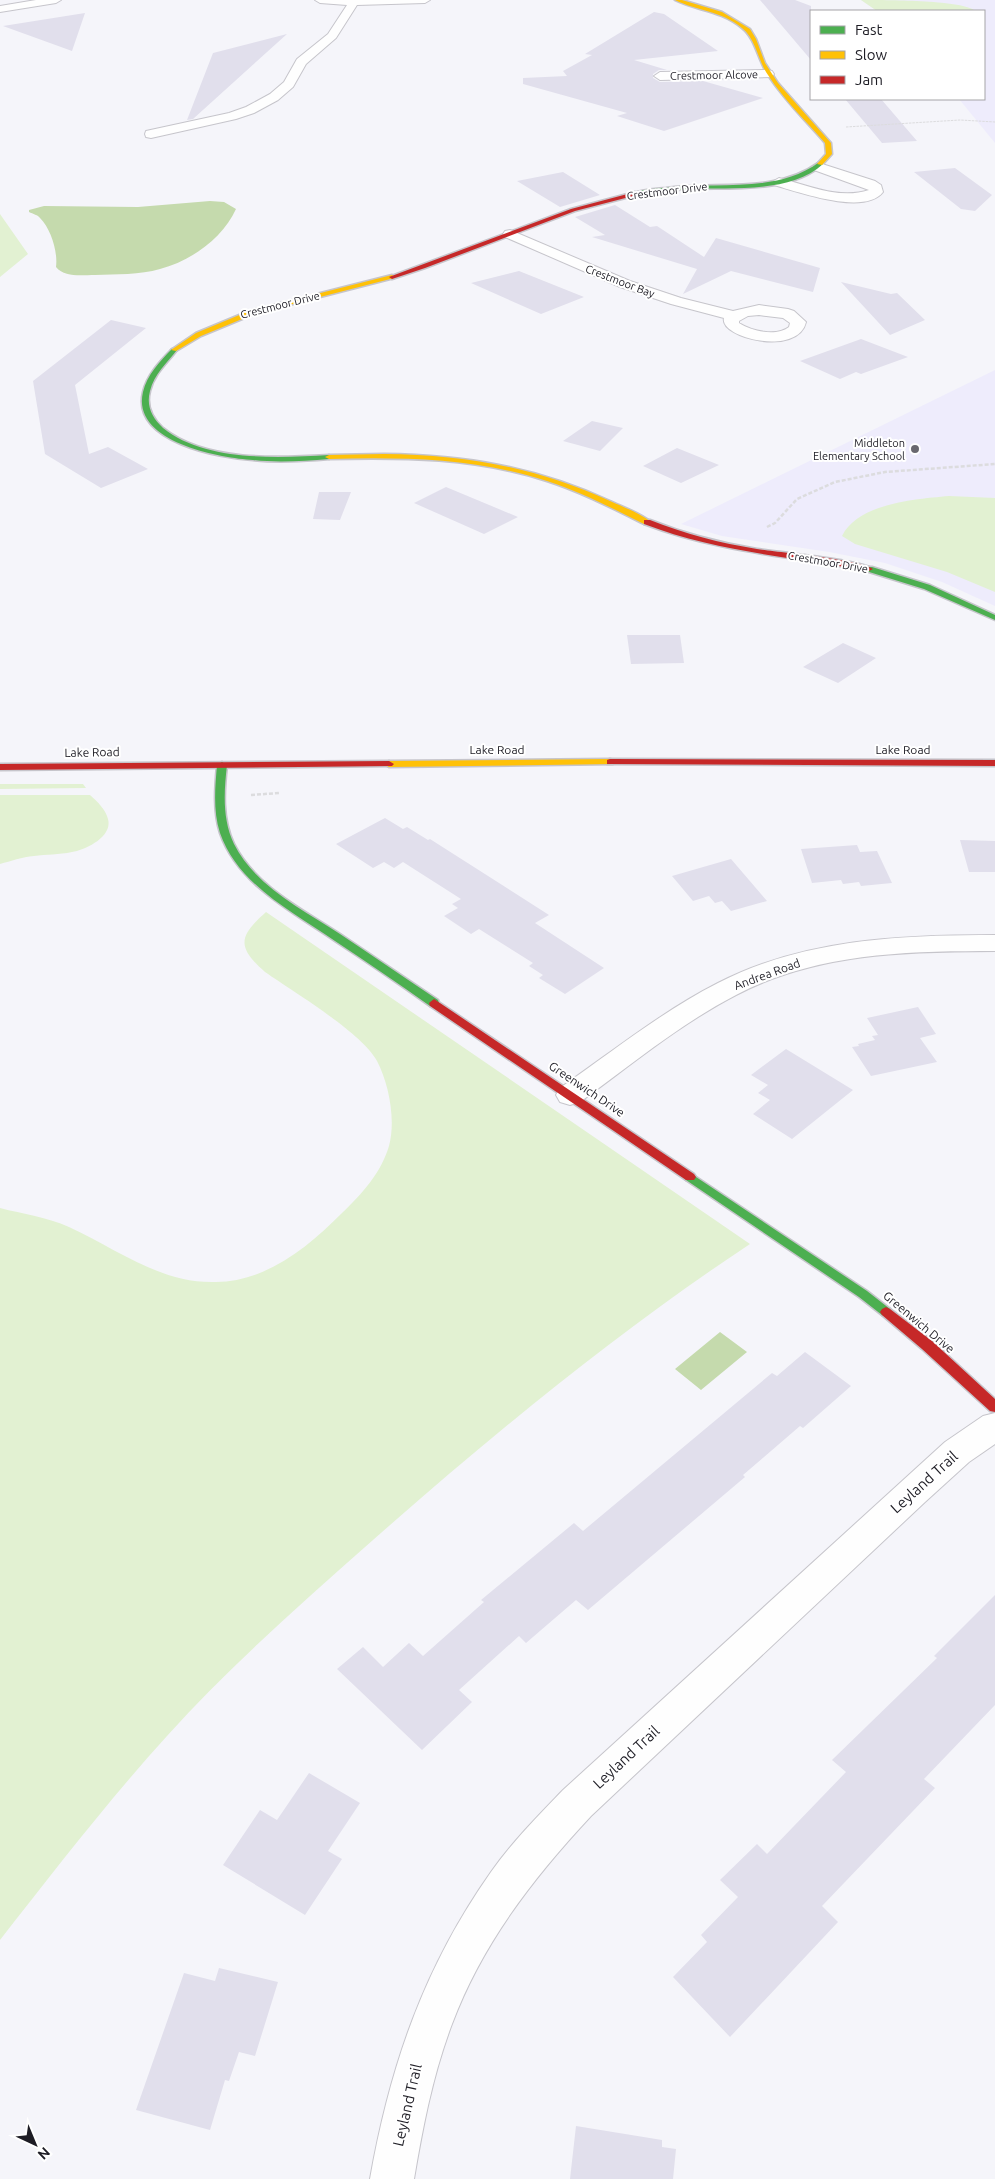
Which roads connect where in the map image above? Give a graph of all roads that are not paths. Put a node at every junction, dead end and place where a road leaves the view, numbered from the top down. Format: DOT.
graph roads {
  1 [pos="56,0"];
  2 [pos="320,0"];
  3 [pos="425,0"];
  4 [pos="676,0"];
  5 [pos="354,2"];
  6 [pos="0,9"];
  7 [pos="768,74"];
  8 [pos="660,76"];
  9 [pos="151,134"];
  10 [pos="819,167"];
  11 [pos="780,182"];
  12 [pos="510,234"];
  13 [pos="734,316"];
  14 [pos="995,618"];
  15 [pos="995,763"];
  16 [pos="222,765"];
  17 [pos="0,767"];
  18 [pos="995,943"];
  19 [pos="570,1095"];
  20 [pos="995,1407"];
  21 [pos="995,1426"];
  22 [pos="392,2179"];
  1 -- 6 [label="street"];
  2 -- 5 [label="street"];
  3 -- 5 [label="street"];
  4 -- 7 [label="street"];
  5 -- 9 [label="street"];
  7 -- 8 [label="street, Crestmoor Alcove"];
  7 -- 10 [label="street"];
  10 -- 11 [label="street, Crestmoor Drive"];
  10 -- 11 [label="street"];
  11 -- 12 [label="street, Crestmoor Drive"];
  12 -- 13 [label="street, Crestmoor Bay"];
  12 -- 14 [label="street, Crestmoor Drive"];
  15 -- 16 [label="street, Lake Road"];
  16 -- 17 [label="street, Lake Road"];
  16 -- 19 [label="street, Greenwich Drive"];
  18 -- 19 [label="street, Andrea Road"];
  19 -- 20 [label="street, Greenwich Drive"];
  21 -- 22 [label="street, Leyland Trail"];
}
